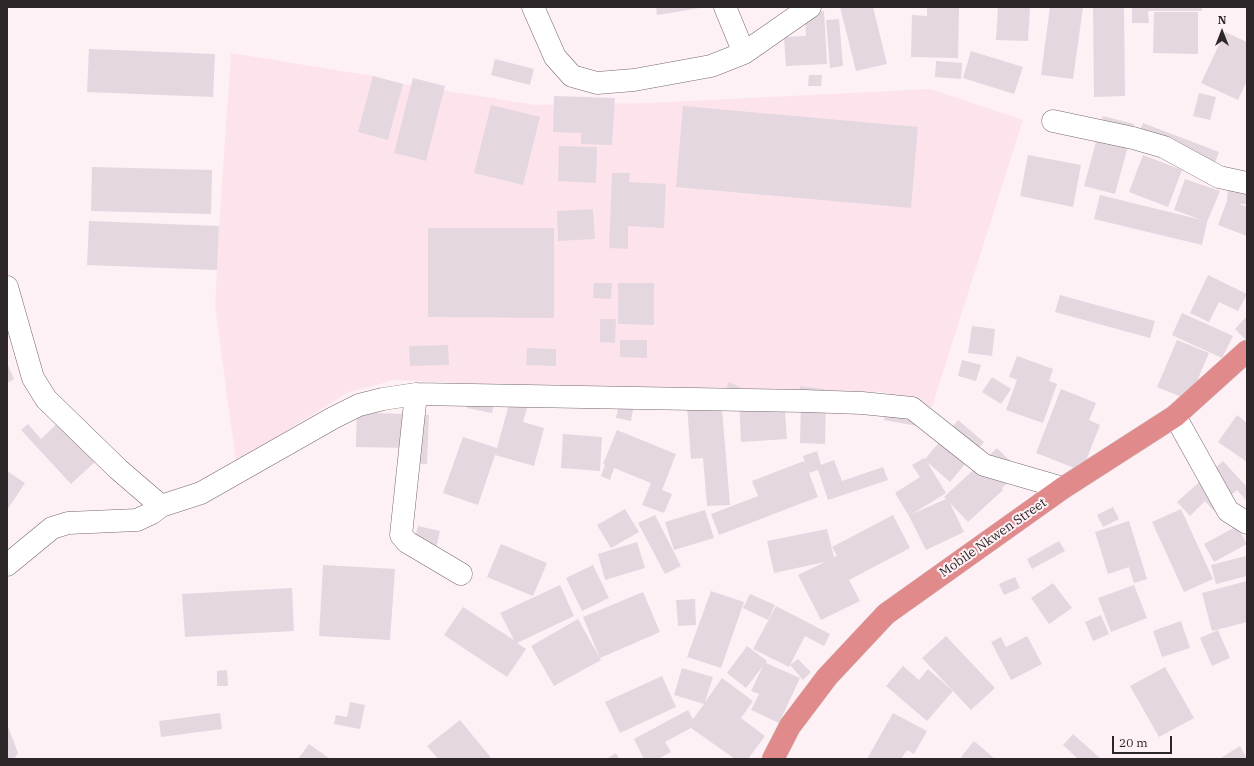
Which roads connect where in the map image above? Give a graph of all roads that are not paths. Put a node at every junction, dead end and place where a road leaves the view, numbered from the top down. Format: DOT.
graph roads {
  1 [pos="533,7"];
  2 [pos="725,7"];
  3 [pos="810,7"];
  4 [pos="744,53"];
  5 [pos="1053,121"];
  6 [pos="1247,183"];
  7 [pos="7,287"];
  8 [pos="1247,351"];
  9 [pos="416,394"];
  10 [pos="1175,416"];
  11 [pos="1063,488"];
  12 [pos="162,506"];
  13 [pos="1247,523"];
  14 [pos="7,565"];
  15 [pos="461,574"];
  16 [pos="773,759"];
  1 -- 4 [label="street"];
  2 -- 4 [label="street"];
  3 -- 4 [label="street"];
  5 -- 6 [label="street"];
  7 -- 12 [label="street"];
  8 -- 10 [label="highway, Mobile Nkwen Street"];
  9 -- 11 [label="street"];
  9 -- 12 [label="street"];
  9 -- 15 [label="street"];
  10 -- 11 [label="highway, Mobile Nkwen Street"];
  10 -- 13 [label="street"];
  11 -- 16 [label="highway, Mobile Nkwen Street"];
  12 -- 14 [label="street"];
}
